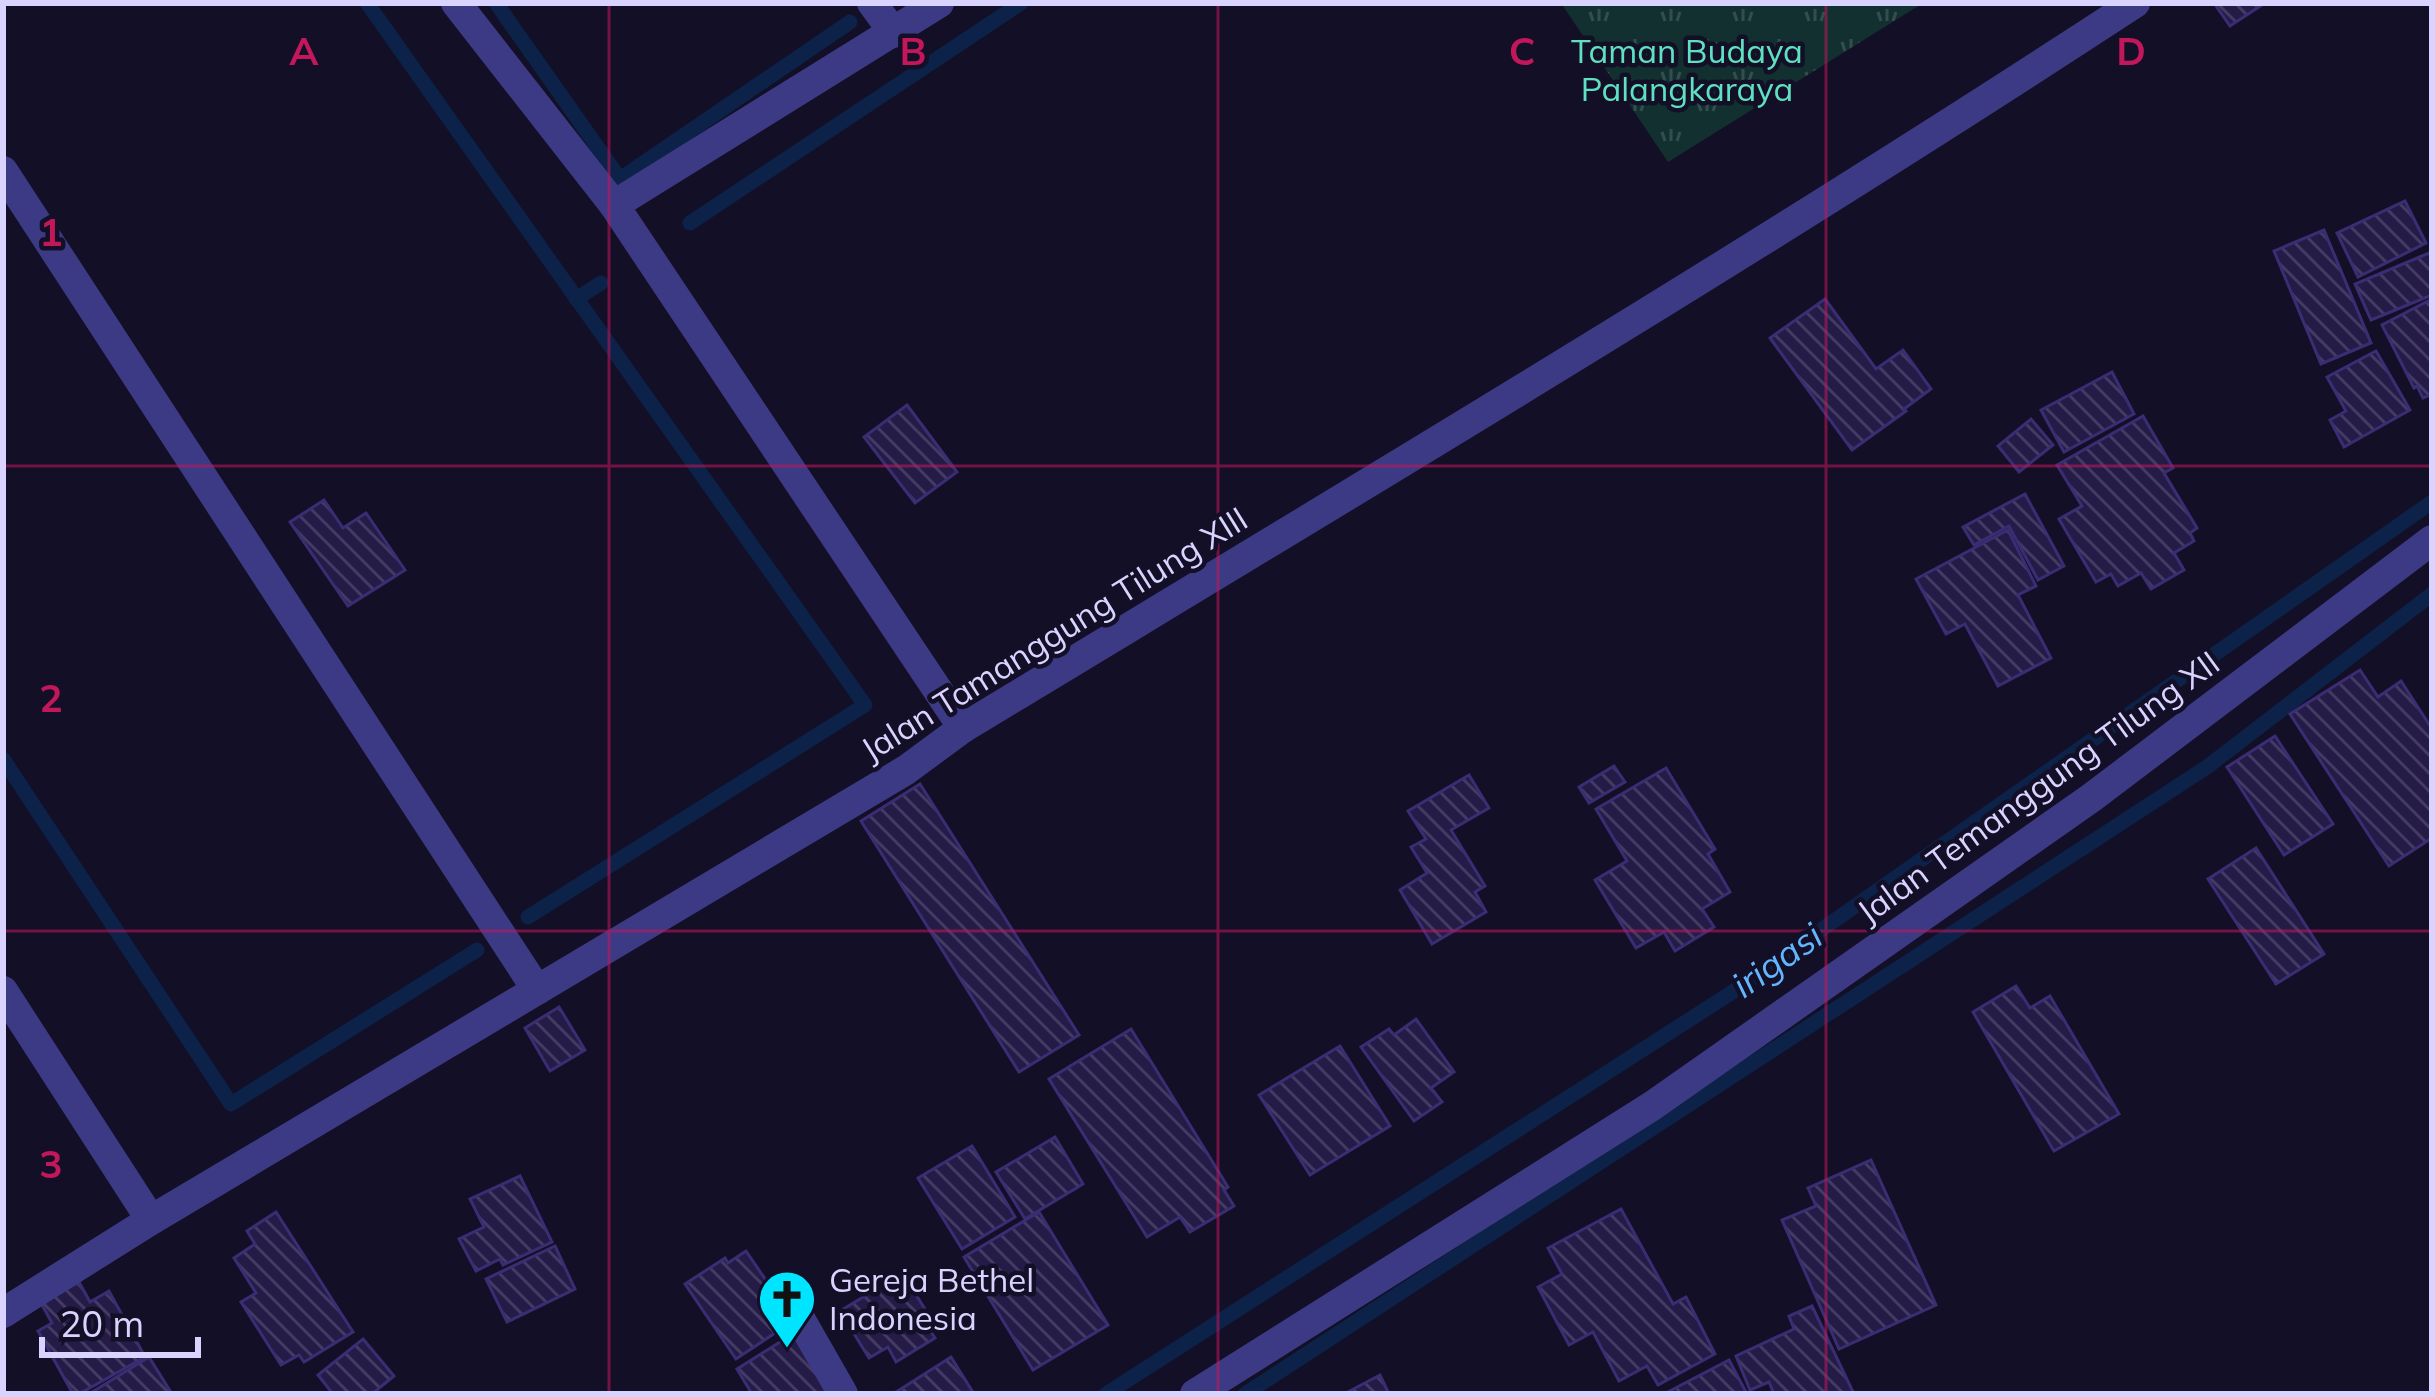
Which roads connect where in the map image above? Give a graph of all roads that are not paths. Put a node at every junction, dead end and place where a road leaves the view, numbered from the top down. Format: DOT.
graph roads {
  1 [pos="456,3"];
  2 [pos="872,3"];
  3 [pos="939,3"];
  4 [pos="2135,3"];
  5 [pos="894,33"];
  6 [pos="3,171"];
  7 [pos="614,205"];
  8 [pos="2432,540"];
  9 [pos="963,728"];
  10 [pos="537,990"];
  11 [pos="3,991"];
  12 [pos="151,1220"];
  13 [pos="795,1310"];
  14 [pos="3,1313"];
  15 [pos="843,1394"];
  16 [pos="1195,1394"];
  1 -- 7 [label="street"];
  2 -- 5 [label="street"];
  3 -- 5 [label="street"];
  4 -- 9 [label="street, Jalan Tamanggung Tilung XIII"];
  5 -- 7 [label="street"];
  6 -- 10 [label="street"];
  7 -- 9 [label="street"];
  8 -- 16 [label="street, Jalan Temanggung Tilung XII"];
  9 -- 10 [label="street, Jalan Tamanggung Tilung XIII"];
  10 -- 12 [label="street, Jalan Tamanggung Tilung XIII"];
  11 -- 12 [label="street"];
  12 -- 14 [label="street, Jalan Tamanggung Tilung XIII"];
  13 -- 15 [label="street"];
}
